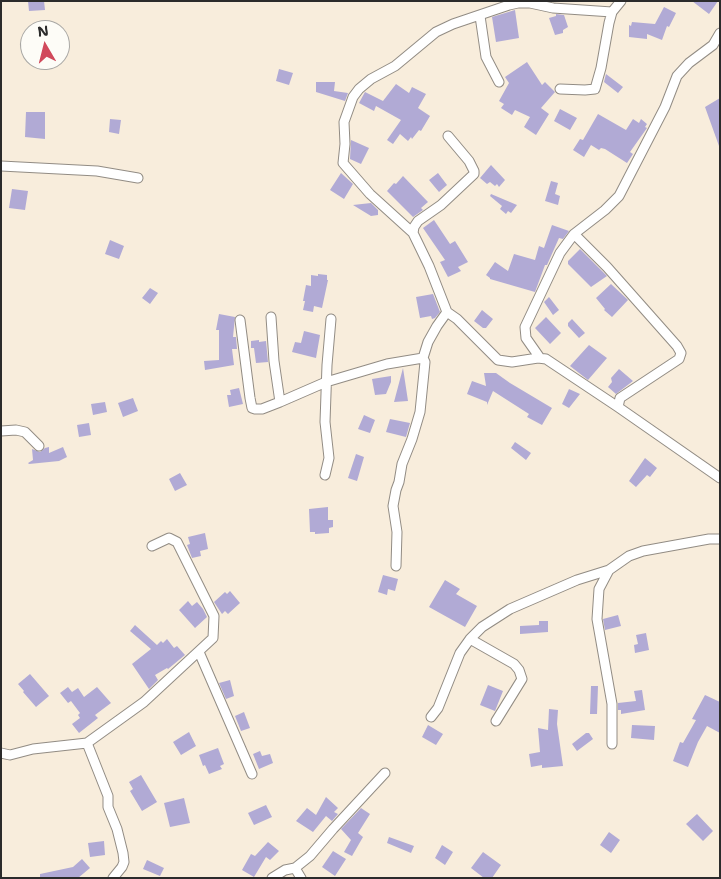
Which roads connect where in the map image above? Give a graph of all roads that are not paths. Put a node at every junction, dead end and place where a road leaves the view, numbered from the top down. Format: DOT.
graph roads {
  1 [pos="621,1"];
  2 [pos="511,3"];
  3 [pos="612,12"];
  4 [pos="480,16"];
  5 [pos="720,33"];
  6 [pos="499,82"];
  7 [pos="560,89"];
  8 [pos="448,136"];
  9 [pos="1,166"];
  10 [pos="138,178"];
  11 [pos="413,233"];
  12 [pos="574,234"];
  13 [pos="447,312"];
  14 [pos="271,317"];
  15 [pos="331,319"];
  16 [pos="240,320"];
  17 [pos="423,358"];
  18 [pos="540,358"];
  19 [pos="326,382"];
  20 [pos="280,402"];
  21 [pos="618,407"];
  22 [pos="1,431"];
  23 [pos="39,446"];
  24 [pos="325,475"];
  25 [pos="720,478"];
  26 [pos="720,539"];
  27 [pos="152,546"];
  28 [pos="396,566"];
  29 [pos="609,570"];
  30 [pos="470,639"];
  31 [pos="199,652"];
  32 [pos="431,717"];
  33 [pos="496,721"];
  34 [pos="87,743"];
  35 [pos="612,744"];
  36 [pos="1,753"];
  37 [pos="385,773"];
  38 [pos="252,774"];
  39 [pos="295,868"];
  40 [pos="112,878"];
  41 [pos="272,878"];
  42 [pos="301,878"];
  1 -- 3 [label="street"];
  2 -- 3 [label="street"];
  2 -- 4 [label="street"];
  3 -- 7 [label="street"];
  4 -- 6 [label="street"];
  4 -- 11 [label="street"];
  5 -- 12 [label="street"];
  8 -- 11 [label="street"];
  9 -- 10 [label="street"];
  11 -- 13 [label="street"];
  12 -- 18 [label="street"];
  12 -- 21 [label="street"];
  13 -- 17 [label="street"];
  13 -- 18 [label="street"];
  14 -- 20 [label="street"];
  15 -- 19 [label="street"];
  16 -- 20 [label="street"];
  17 -- 19 [label="street"];
  17 -- 28 [label="street"];
  18 -- 21 [label="street"];
  19 -- 20 [label="street"];
  19 -- 24 [label="street"];
  21 -- 25 [label="street"];
  22 -- 23 [label="street"];
  26 -- 29 [label="street"];
  27 -- 31 [label="street"];
  29 -- 30 [label="street"];
  29 -- 35 [label="street"];
  30 -- 32 [label="street"];
  30 -- 33 [label="street"];
  31 -- 34 [label="street"];
  31 -- 38 [label="street"];
  34 -- 36 [label="street"];
  34 -- 40 [label="street"];
  37 -- 39 [label="street"];
  39 -- 41 [label="street"];
  39 -- 42 [label="street"];
}
